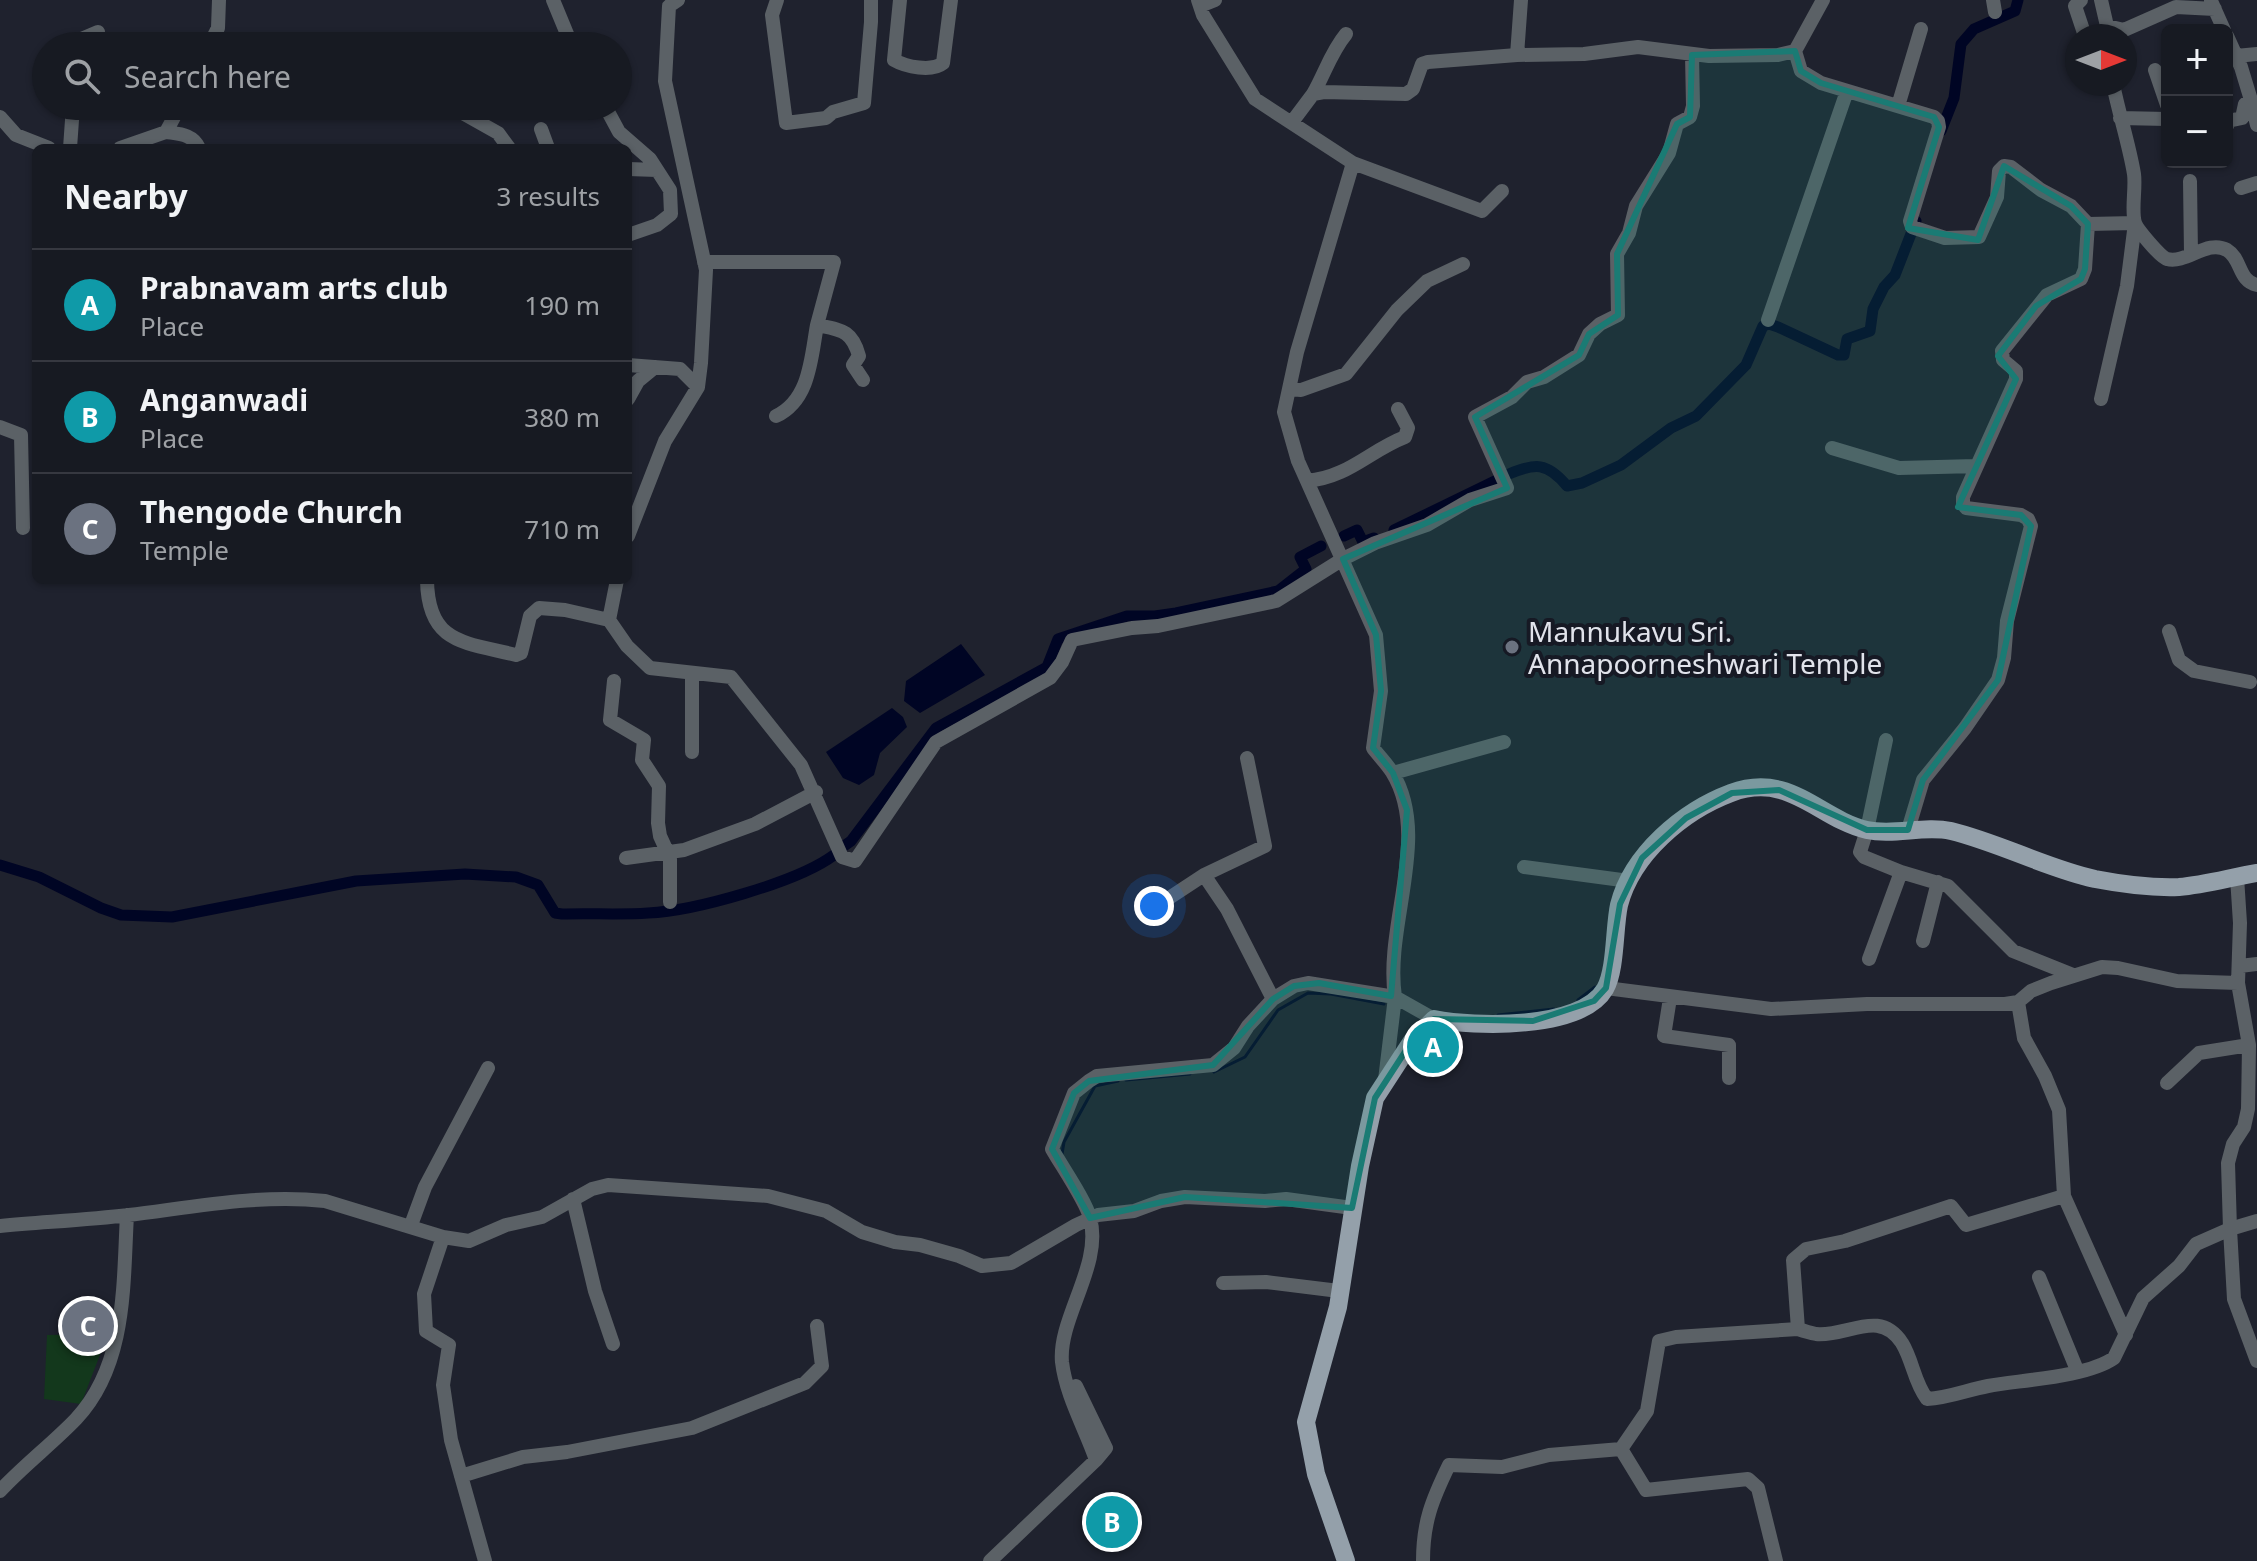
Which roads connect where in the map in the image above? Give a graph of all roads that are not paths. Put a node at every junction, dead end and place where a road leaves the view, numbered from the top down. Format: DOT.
graph roads {
  1 [pos="219,0"];
  2 [pos="553,0"];
  3 [pos="678,0"];
  4 [pos="777,0"];
  5 [pos="871,0"];
  6 [pos="900,0"];
  7 [pos="951,0"];
  8 [pos="1215,0"];
  9 [pos="1521,0"];
  10 [pos="1823,0"];
  11 [pos="2101,0"];
  12 [pos="2081,2"];
  13 [pos="1199,3"];
  14 [pos="2213,5"];
  15 [pos="2084,24"];
  16 [pos="2221,24"];
  17 [pos="1921,29"];
  18 [pos="216,32"];
  19 [pos="566,32"];
  20 [pos="1346,34"];
  21 [pos="2233,49"];
  22 [pos="1795,51"];
  23 [pos="2257,54"];
  24 [pos="1517,55"];
  25 [pos="1692,55"];
  26 [pos="2236,56"];
  27 [pos="2155,70"];
  28 [pos="1847,91"];
  29 [pos="1313,94"];
  30 [pos="2115,96"];
  31 [pos="2164,96"];
  32 [pos="2254,102"];
  33 [pos="1898,106"];
  34 [pos="0,117"];
  35 [pos="2120,118"];
  36 [pos="2161,119"];
  37 [pos="72,120"];
  38 [pos="172,120"];
  39 [pos="475,120"];
  40 [pos="613,120"];
  41 [pos="2233,120"];
  42 [pos="1292,122"];
  43 [pos="2257,125"];
  44 [pos="541,129"];
  45 [pos="166,132"];
  46 [pos="39,144"];
  47 [pos="70,144"];
  48 [pos="132,144"];
  49 [pos="197,144"];
  50 [pos="506,144"];
  51 [pos="547,144"];
  52 [pos="1353,163"];
  53 [pos="632,169"];
  54 [pos="657,170"];
  55 [pos="2190,181"];
  56 [pos="2257,183"];
  57 [pos="2241,188"];
  58 [pos="1502,191"];
  59 [pos="2135,223"];
  60 [pos="2088,224"];
  61 [pos="632,234"];
  62 [pos="2191,254"];
  63 [pos="704,262"];
  64 [pos="1463,264"];
  65 [pos="2257,285"];
  66 [pos="1768,320"];
  67 [pos="817,325"];
  68 [pos="632,365"];
  69 [pos="655,367"];
  70 [pos="863,380"];
  71 [pos="698,387"];
  72 [pos="1289,389"];
  73 [pos="632,392"];
  74 [pos="2101,399"];
  75 [pos="1398,409"];
  76 [pos="776,416"];
  77 [pos="0,427"];
  78 [pos="1832,448"];
  79 [pos="1976,466"];
  80 [pos="1307,481"];
  81 [pos="632,526"];
  82 [pos="23,528"];
  83 [pos="1341,555"];
  84 [pos="427,584"];
  85 [pos="616,584"];
  86 [pos="609,620"];
  87 [pos="2169,631"];
  88 [pos="692,674"];
  89 [pos="614,681"];
  90 [pos="2250,682"];
  91 [pos="1886,740"];
  92 [pos="1504,742"];
  93 [pos="692,752"];
  94 [pos="1247,758"];
  95 [pos="1393,773"];
  96 [pos="816,792"];
  97 [pos="1867,830"];
  98 [pos="1908,830"];
  99 [pos="666,852"];
  100 [pos="626,858"];
  101 [pos="1524,867"];
  102 [pos="1901,872"];
  103 [pos="2257,873"];
  104 [pos="1204,875"];
  105 [pos="2237,877"];
  106 [pos="1629,881"];
  107 [pos="1938,882"];
  108 [pos="1166,900"];
  109 [pos="670,902"];
  110 [pos="1923,941"];
  111 [pos="1869,959"];
  112 [pos="2257,964"];
  113 [pos="2240,966"];
  114 [pos="2073,975"];
  115 [pos="2238,983"];
  116 [pos="1606,988"];
  117 [pos="1395,997"];
  118 [pos="1670,998"];
  119 [pos="1273,999"];
  120 [pos="2018,1002"];
  121 [pos="1434,1019"];
  122 [pos="2249,1045"];
  123 [pos="488,1068"];
  124 [pos="1729,1078"];
  125 [pos="1385,1081"];
  126 [pos="2167,1083"];
  127 [pos="2064,1196"];
  128 [pos="573,1199"];
  129 [pos="1352,1208"];
  130 [pos="127,1215"];
  131 [pos="1094,1217"];
  132 [pos="2257,1221"];
  133 [pos="411,1225"];
  134 [pos="0,1226"];
  135 [pos="2230,1229"];
  136 [pos="443,1237"];
  137 [pos="2039,1277"];
  138 [pos="1223,1283"];
  139 [pos="1339,1291"];
  140 [pos="817,1326"];
  141 [pos="1798,1329"];
  142 [pos="2126,1335"];
  143 [pos="613,1344"];
  144 [pos="2257,1361"];
  145 [pos="2077,1370"];
  146 [pos="1621,1449"];
  147 [pos="461,1476"];
  148 [pos="0,1491"];
  149 [pos="485,1561"];
  150 [pos="990,1561"];
  151 [pos="1346,1561"];
  152 [pos="1423,1561"];
  153 [pos="1776,1561"];
  1 -- 18 [label="street"];
  2 -- 19 [label="street"];
  3 -- 63 [label="street"];
  4 -- 5 [label="street"];
  6 -- 7 [label="street"];
  8 -- 13 [label="street"];
  9 -- 24 [label="street"];
  10 -- 22 [label="street"];
  11 -- 14 [label="street"];
  12 -- 15 [label="street"];
  13 -- 42 [label="street"];
  14 -- 16 [label="street"];
  17 -- 33 [label="street"];
  20 -- 29 [label="street"];
  21 -- 26 [label="street"];
  22 -- 25 [label="street"];
  22 -- 28 [label="street"];
  23 -- 26 [label="street"];
  24 -- 25 [label="street"];
  24 -- 29 [label="street"];
  25 -- 83 [label="street"];
  26 -- 32 [label="street"];
  27 -- 31 [label="street"];
  28 -- 33 [label="street"];
  28 -- 66 [label="street"];
  29 -- 42 [label="street"];
  30 -- 35 [label="street"];
  32 -- 41 [label="street"];
  32 -- 43 [label="street"];
  33 -- 60 [label="street"];
  34 -- 46 [label="street"];
  35 -- 36 [label="street"];
  35 -- 59 [label="street"];
  37 -- 47 [label="street"];
  38 -- 45 [label="street"];
  39 -- 50 [label="street"];
  40 -- 54 [label="street"];
  42 -- 52 [label="street"];
  44 -- 51 [label="street"];
  45 -- 48 [label="street"];
  45 -- 49 [label="street"];
  52 -- 58 [label="street"];
  52 -- 72 [label="street"];
  53 -- 54 [label="street"];
  54 -- 61 [label="street"];
  55 -- 62 [label="street"];
  56 -- 57 [label="street"];
  59 -- 60 [label="street"];
  59 -- 62 [label="street"];
  59 -- 74 [label="street"];
  60 -- 79 [label="street"];
  62 -- 65 [label="street"];
  63 -- 67 [label="street"];
  63 -- 71 [label="street"];
  64 -- 72 [label="street"];
  67 -- 70 [label="street"];
  67 -- 76 [label="street"];
  68 -- 69 [label="street"];
  69 -- 71 [label="street"];
  69 -- 73 [label="street"];
  71 -- 81 [label="street"];
  72 -- 80 [label="street"];
  75 -- 80 [label="street"];
  77 -- 82 [label="street"];
  78 -- 79 [label="street"];
  79 -- 98 [label="street"];
  80 -- 83 [label="street"];
  83 -- 95 [label="street"];
  83 -- 96 [label="street"];
  84 -- 86 [label="street"];
  85 -- 86 [label="street"];
  86 -- 88 [label="street"];
  87 -- 90 [label="street"];
  88 -- 93 [label="street"];
  88 -- 96 [label="street"];
  89 -- 99 [label="street"];
  91 -- 97 [label="street"];
  92 -- 95 [label="street"];
  94 -- 104 [label="street"];
  95 -- 117 [label="street"];
  96 -- 99 [label="street"];
  97 -- 98 [label="main road"];
  97 -- 102 [label="street"];
  97 -- 106 [label="main road"];
  98 -- 105 [label="main road"];
  99 -- 100 [label="street"];
  99 -- 109 [label="street"];
  101 -- 106 [label="street"];
  102 -- 107 [label="street"];
  102 -- 111 [label="street"];
  103 -- 105 [label="main road"];
  104 -- 108 [label="street"];
  104 -- 119 [label="street"];
  105 -- 113 [label="street"];
  106 -- 116 [label="main road"];
  107 -- 110 [label="street"];
  107 -- 114 [label="street"];
  112 -- 113 [label="street"];
  113 -- 115 [label="street"];
  114 -- 115 [label="street"];
  114 -- 120 [label="street"];
  115 -- 122 [label="street"];
  116 -- 118 [label="street"];
  116 -- 121 [label="main road"];
  117 -- 119 [label="street"];
  117 -- 121 [label="street"];
  117 -- 125 [label="street"];
  118 -- 120 [label="street"];
  118 -- 124 [label="street"];
  119 -- 131 [label="street"];
  120 -- 127 [label="street"];
  121 -- 125 [label="main road"];
  122 -- 126 [label="street"];
  122 -- 135 [label="street"];
  123 -- 133 [label="street"];
  125 -- 129 [label="main road"];
  127 -- 141 [label="street"];
  127 -- 142 [label="street"];
  128 -- 131 [label="street"];
  128 -- 136 [label="street"];
  128 -- 143 [label="street"];
  129 -- 131 [label="street"];
  129 -- 139 [label="main road"];
  130 -- 133 [label="street"];
  130 -- 134 [label="street"];
  130 -- 148 [label="street"];
  131 -- 150 [label="street"];
  132 -- 135 [label="street"];
  133 -- 136 [label="street"];
  135 -- 142 [label="street"];
  135 -- 144 [label="street"];
  136 -- 147 [label="street"];
  137 -- 145 [label="street"];
  138 -- 139 [label="street"];
  139 -- 151 [label="main road"];
  140 -- 147 [label="street"];
  141 -- 145 [label="street"];
  141 -- 146 [label="street"];
  142 -- 145 [label="street"];
  146 -- 152 [label="street"];
  146 -- 153 [label="street"];
  147 -- 149 [label="street"];
}
